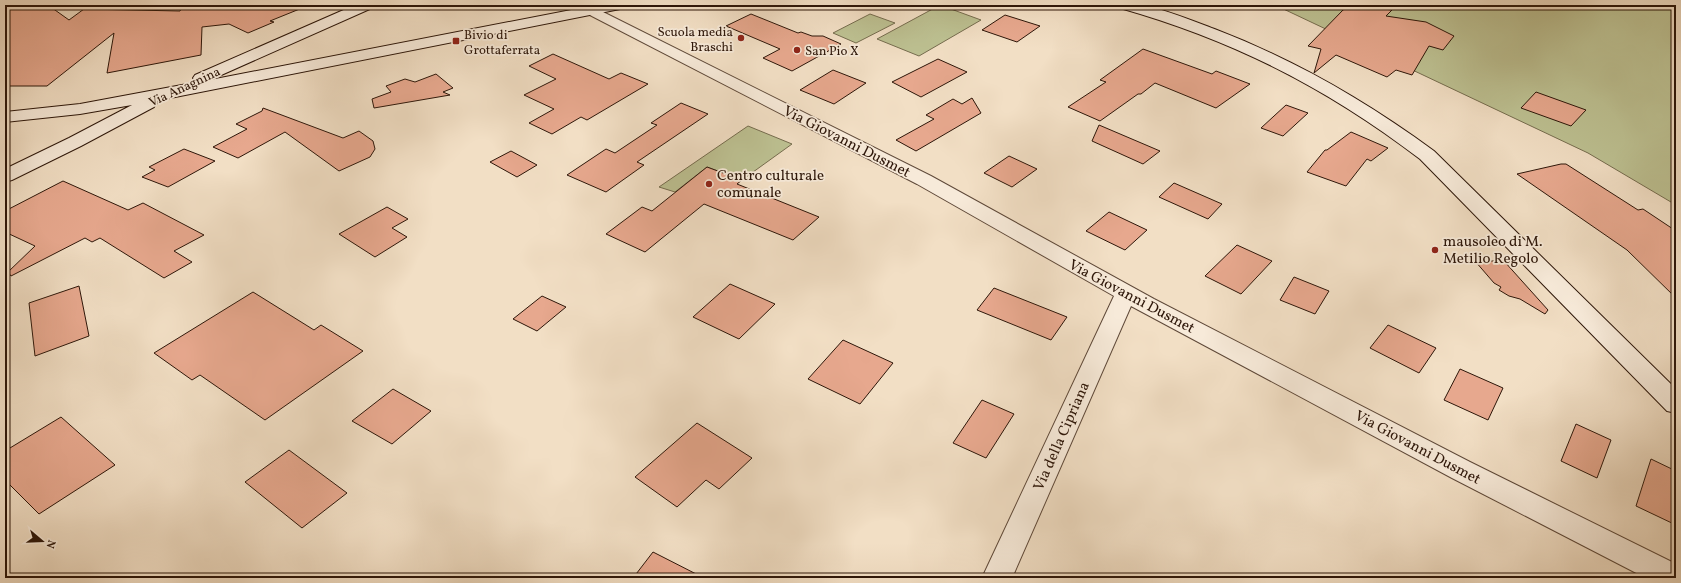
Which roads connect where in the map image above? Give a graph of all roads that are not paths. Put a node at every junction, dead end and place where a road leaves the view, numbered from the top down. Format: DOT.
graph roads {
  1 [pos="367,5"];
  2 [pos="620,5"];
  3 [pos="1125,5"];
  4 [pos="584,8"];
  5 [pos="233,64"];
  6 [pos="236,80"];
  7 [pos="164,94"];
  8 [pos="5,117"];
  9 [pos="5,176"];
  10 [pos="1126,293"];
  11 [pos="1676,404"];
  12 [pos="997,578"];
  13 [pos="1674,578"];
  1 -- 5 [label="main road, Via Anagnina"];
  2 -- 4 [label="main road"];
  3 -- 11 [label="main road"];
  4 -- 6 [label="main road"];
  4 -- 10 [label="main road, Via Giovanni Dusmet"];
  5 -- 6 [label="main road"];
  5 -- 7 [label="main road, Via Anagnina"];
  6 -- 7 [label="main road"];
  7 -- 8 [label="main road"];
  7 -- 9 [label="main road, Via Anagnina"];
  10 -- 12 [label="main road, Via della Cipriana"];
  10 -- 13 [label="main road, Via Giovanni Dusmet"];
}
